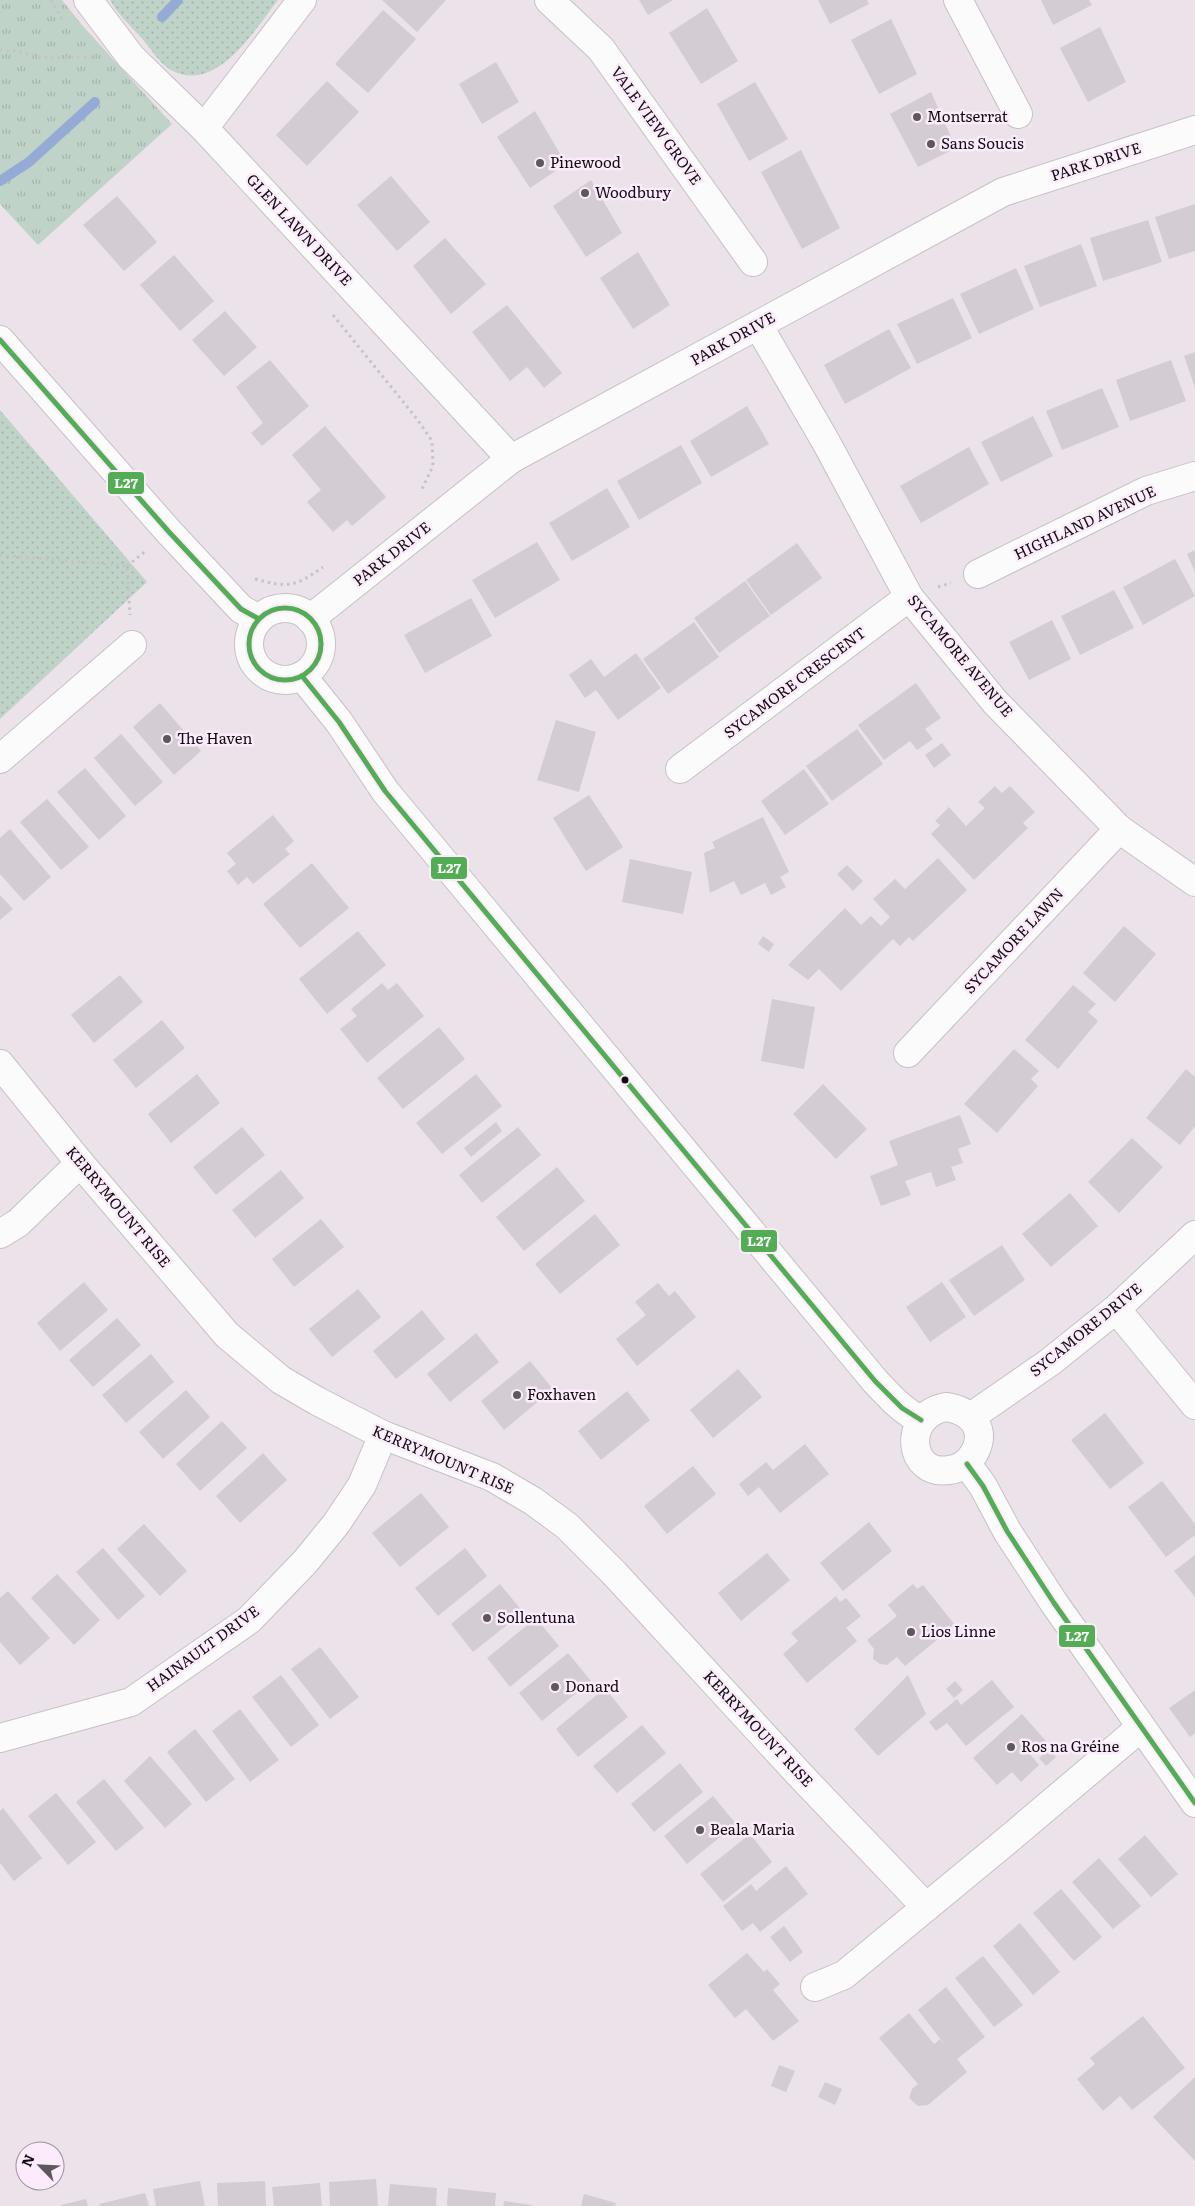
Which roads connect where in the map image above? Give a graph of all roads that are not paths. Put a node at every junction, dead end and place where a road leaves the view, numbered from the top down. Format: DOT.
graph roads {
  1 [pos="88,0"];
  2 [pos="302,0"];
  3 [pos="549,0"];
  4 [pos="958,0"];
  5 [pos="1018,114"];
  6 [pos="204,128"];
  7 [pos="1195,130"];
  8 [pos="753,262"];
  9 [pos="758,325"];
  10 [pos="0,340"];
  11 [pos="511,459"];
  12 [pos="1195,476"];
  13 [pos="978,574"];
  14 [pos="909,597"];
  15 [pos="259,619"];
  16 [pos="310,619"];
  17 [pos="132,646"];
  18 [pos="302,676"];
  19 [pos="0,759"];
  20 [pos="680,769"];
  21 [pos="1119,829"];
  22 [pos="1195,882"];
  23 [pos="908,1053"];
  24 [pos="0,1064"];
  25 [pos="80,1163"];
  26 [pos="0,1234"];
  27 [pos="1195,1236"];
  28 [pos="1116,1309"];
  29 [pos="1195,1405"];
  30 [pos="972,1416"];
  31 [pos="921,1420"];
  32 [pos="383,1435"];
  33 [pos="967,1464"];
  34 [pos="1140,1728"];
  35 [pos="0,1738"];
  36 [pos="1195,1803"];
  37 [pos="926,1908"];
  38 [pos="815,1987"];
  1 -- 6 [label="street, GLEN LAWN DRIVE"];
  2 -- 6 [label="street"];
  3 -- 8 [label="street, VALE VIEW GROVE"];
  4 -- 5 [label="street"];
  6 -- 11 [label="street, GLEN LAWN DRIVE"];
  7 -- 9 [label="street, PARK DRIVE"];
  9 -- 11 [label="street, PARK DRIVE"];
  9 -- 14 [label="street, SYCAMORE AVENUE"];
  10 -- 15 [label="street"];
  11 -- 16 [label="street, PARK DRIVE"];
  12 -- 13 [label="street, HIGHLAND AVENUE"];
  14 -- 20 [label="street, SYCAMORE CRESCENT"];
  14 -- 21 [label="street, SYCAMORE AVENUE"];
  15 -- 16 [label="street"];
  15 -- 18 [label="street"];
  16 -- 18 [label="street"];
  17 -- 19 [label="street"];
  18 -- 31 [label="street"];
  21 -- 22 [label="street, SYCAMORE AVENUE"];
  21 -- 23 [label="street, SYCAMORE LAWN"];
  24 -- 25 [label="street, KERRYMOUNT RISE"];
  25 -- 26 [label="street"];
  25 -- 32 [label="street, KERRYMOUNT RISE"];
  27 -- 28 [label="street, SYCAMORE DRIVE"];
  28 -- 29 [label="street"];
  28 -- 30 [label="street, SYCAMORE DRIVE"];
  30 -- 31 [label="street"];
  30 -- 33 [label="street"];
  31 -- 33 [label="street"];
  32 -- 35 [label="street, HAINAULT DRIVE"];
  32 -- 37 [label="street, KERRYMOUNT RISE"];
  33 -- 34 [label="street"];
  34 -- 36 [label="street"];
  34 -- 37 [label="street"];
  37 -- 38 [label="street"];
}
